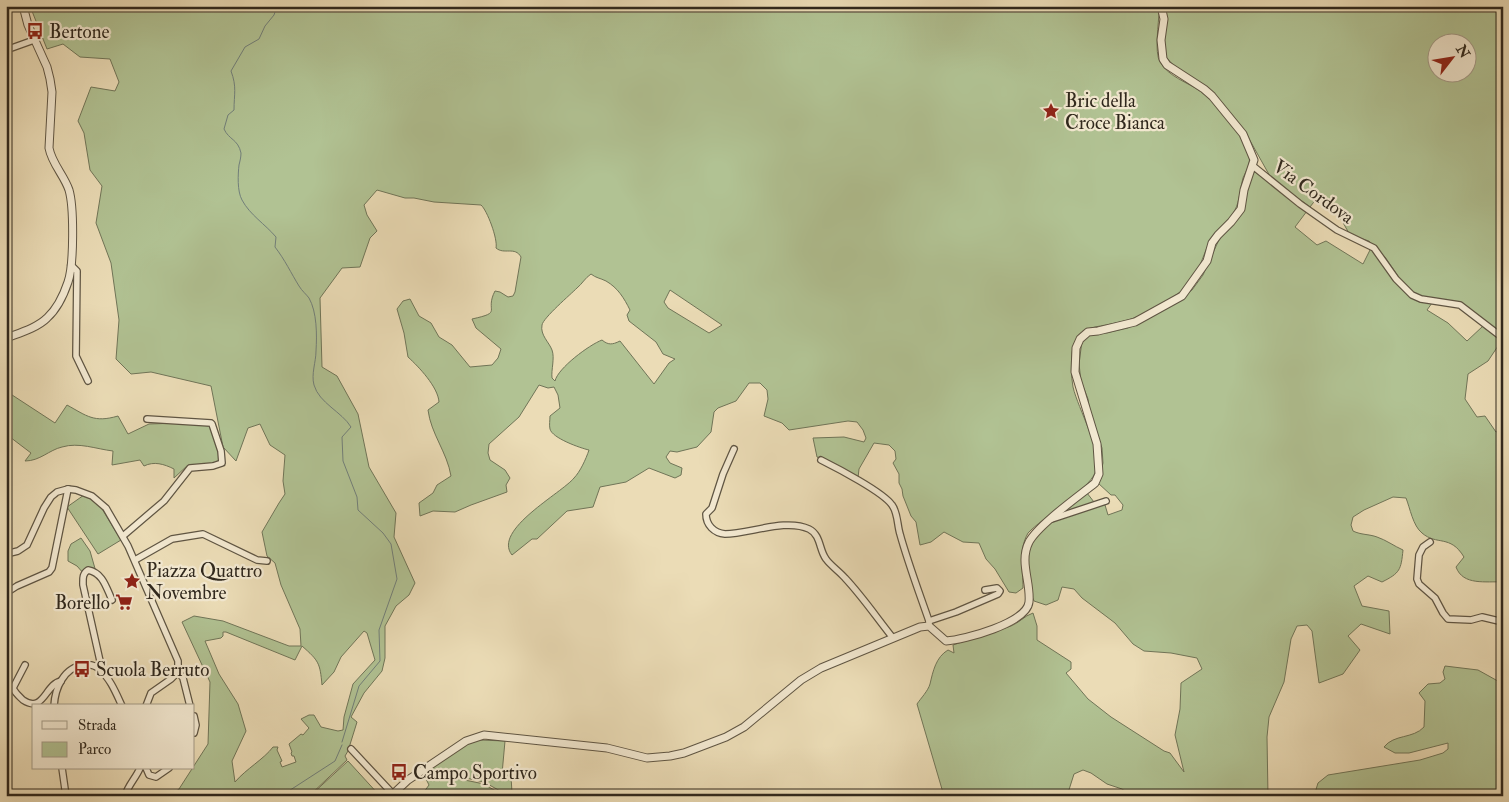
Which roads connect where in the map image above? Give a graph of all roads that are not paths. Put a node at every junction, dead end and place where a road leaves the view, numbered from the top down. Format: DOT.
graph roads {
  1 [pos="23,6"];
  2 [pos="1161,6"];
  3 [pos="34,40"];
  4 [pos="6,50"];
  5 [pos="1253,166"];
  6 [pos="71,265"];
  7 [pos="6,338"];
  8 [pos="1503,338"];
  9 [pos="88,381"];
  10 [pos="147,420"];
  11 [pos="734,450"];
  12 [pos="821,460"];
  13 [pos="68,489"];
  14 [pos="1106,501"];
  15 [pos="1052,519"];
  16 [pos="123,536"];
  17 [pos="1430,542"];
  18 [pos="6,554"];
  19 [pos="135,560"];
  20 [pos="267,562"];
  21 [pos="985,590"];
  22 [pos="6,593"];
  23 [pos="112,600"];
  24 [pos="1503,622"];
  25 [pos="929,624"];
  26 [pos="893,638"];
  27 [pos="25,665"];
  28 [pos="99,668"];
  29 [pos="178,672"];
  30 [pos="61,681"];
  31 [pos="54,704"];
  32 [pos="121,704"];
  33 [pos="147,704"];
  34 [pos="190,704"];
  35 [pos="351,749"];
  36 [pos="62,770"];
  37 [pos="139,770"];
  38 [pos="147,770"];
  39 [pos="166,770"];
  40 [pos="391,793"];
  41 [pos="66,796"];
  42 [pos="125,796"];
  1 -- 3 [label="street"];
  2 -- 5 [label="street"];
  3 -- 4 [label="street"];
  3 -- 6 [label="street"];
  5 -- 8 [label="street, Via Cordova"];
  5 -- 15 [label="street, Via Cordova"];
  6 -- 7 [label="street"];
  6 -- 9 [label="street"];
  10 -- 16 [label="street"];
  11 -- 26 [label="street"];
  12 -- 25 [label="street"];
  13 -- 16 [label="street"];
  13 -- 18 [label="street"];
  13 -- 22 [label="street"];
  14 -- 15 [label="street"];
  15 -- 25 [label="street"];
  16 -- 19 [label="street"];
  17 -- 24 [label="street"];
  19 -- 20 [label="street"];
  19 -- 29 [label="street"];
  21 -- 25 [label="street"];
  23 -- 28 [label="street"];
  25 -- 26 [label="street"];
  26 -- 40 [label="street"];
  27 -- 30 [label="street"];
  28 -- 30 [label="street"];
  28 -- 32 [label="street"];
  29 -- 33 [label="street"];
  29 -- 34 [label="street"];
  30 -- 31 [label="street"];
  35 -- 40 [label="street"];
  36 -- 41 [label="street"];
  37 -- 42 [label="street"];
  38 -- 39 [label="street"];
}
